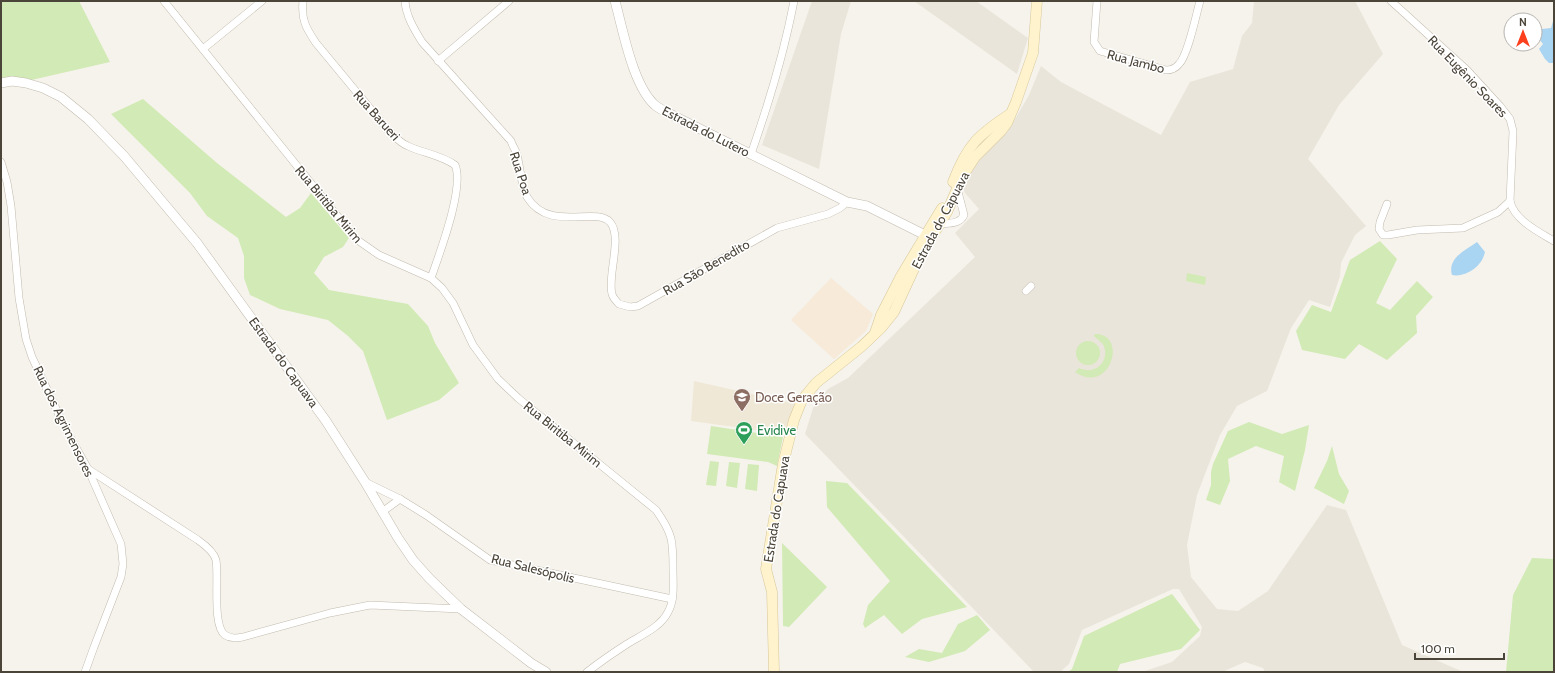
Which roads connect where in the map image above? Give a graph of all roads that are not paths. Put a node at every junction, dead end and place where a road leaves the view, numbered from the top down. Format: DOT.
graph roads {
  1 [pos="164,1"];
  2 [pos="262,1"];
  3 [pos="303,1"];
  4 [pos="405,1"];
  5 [pos="509,1"];
  6 [pos="615,1"];
  7 [pos="794,1"];
  8 [pos="1037,1"];
  9 [pos="1097,1"];
  10 [pos="1200,1"];
  11 [pos="1391,1"];
  12 [pos="203,49"];
  13 [pos="438,61"];
  14 [pos="1,83"];
  15 [pos="1012,112"];
  16 [pos="974,142"];
  17 [pos="982,149"];
  18 [pos="751,154"];
  19 [pos="1,162"];
  20 [pos="957,188"];
  21 [pos="1510,201"];
  22 [pos="847,202"];
  23 [pos="1387,204"];
  24 [pos="940,224"];
  25 [pos="924,237"];
  26 [pos="1554,241"];
  27 [pos="615,247"];
  28 [pos="431,278"];
  29 [pos="888,302"];
  30 [pos="897,307"];
  31 [pos="875,333"];
  32 [pos="88,469"];
  33 [pos="365,482"];
  34 [pos="400,499"];
  35 [pos="382,512"];
  36 [pos="672,599"];
  37 [pos="461,609"];
  38 [pos="85,672"];
  39 [pos="546,672"];
  40 [pos="587,672"];
  41 [pos="774,672"];
  1 -- 12 [label="street, Rua Biritiba Mirim"];
  2 -- 12 [label="street"];
  3 -- 28 [label="street, Rua Barueri"];
  4 -- 13 [label="street"];
  5 -- 13 [label="street"];
  6 -- 18 [label="street, Estrada do Lutero"];
  7 -- 18 [label="street"];
  8 -- 15 [label="main road, Estrada do Capuava"];
  9 -- 10 [label="street, Rua Jambo"];
  11 -- 21 [label="street, Rua Eugênio Soares"];
  12 -- 28 [label="street, Rua Biritiba Mirim"];
  13 -- 27 [label="street, Rua Poa"];
  14 -- 33 [label="street, Estrada do Capuava"];
  15 -- 16 [label="main road, Estrada do Capuava"];
  15 -- 17 [label="main road, Estrada do Capuava"];
  16 -- 17 [label="main road"];
  16 -- 25 [label="main road, Estrada do Capuava"];
  17 -- 20 [label="main road, Estrada do Capuava"];
  18 -- 22 [label="street, Estrada do Lutero"];
  19 -- 32 [label="street, Rua dos Agrimensores"];
  20 -- 24 [label="main road, Estrada do Capuava"];
  20 -- 24 [label="street"];
  21 -- 23 [label="street"];
  21 -- 26 [label="street"];
  22 -- 25 [label="street, Estrada do Lutero"];
  22 -- 27 [label="street, Rua São Benedito"];
  24 -- 30 [label="main road, Estrada do Capuava"];
  25 -- 29 [label="main road, Estrada do Capuava"];
  28 -- 36 [label="street, Rua Biritiba Mirim"];
  29 -- 30 [label="main road"];
  29 -- 31 [label="main road, Estrada do Capuava"];
  30 -- 31 [label="main road, Estrada do Capuava"];
  31 -- 41 [label="main road, Estrada do Capuava"];
  32 -- 37 [label="street"];
  32 -- 38 [label="street, Rua dos Agrimensores"];
  33 -- 34 [label="street, Rua Salesópolis"];
  33 -- 35 [label="street, Estrada do Capuava"];
  34 -- 35 [label="street"];
  34 -- 36 [label="street, Rua Salesópolis"];
  35 -- 37 [label="street, Estrada do Capuava"];
  36 -- 40 [label="street"];
  37 -- 39 [label="street, Estrada do Capuava"];
}
